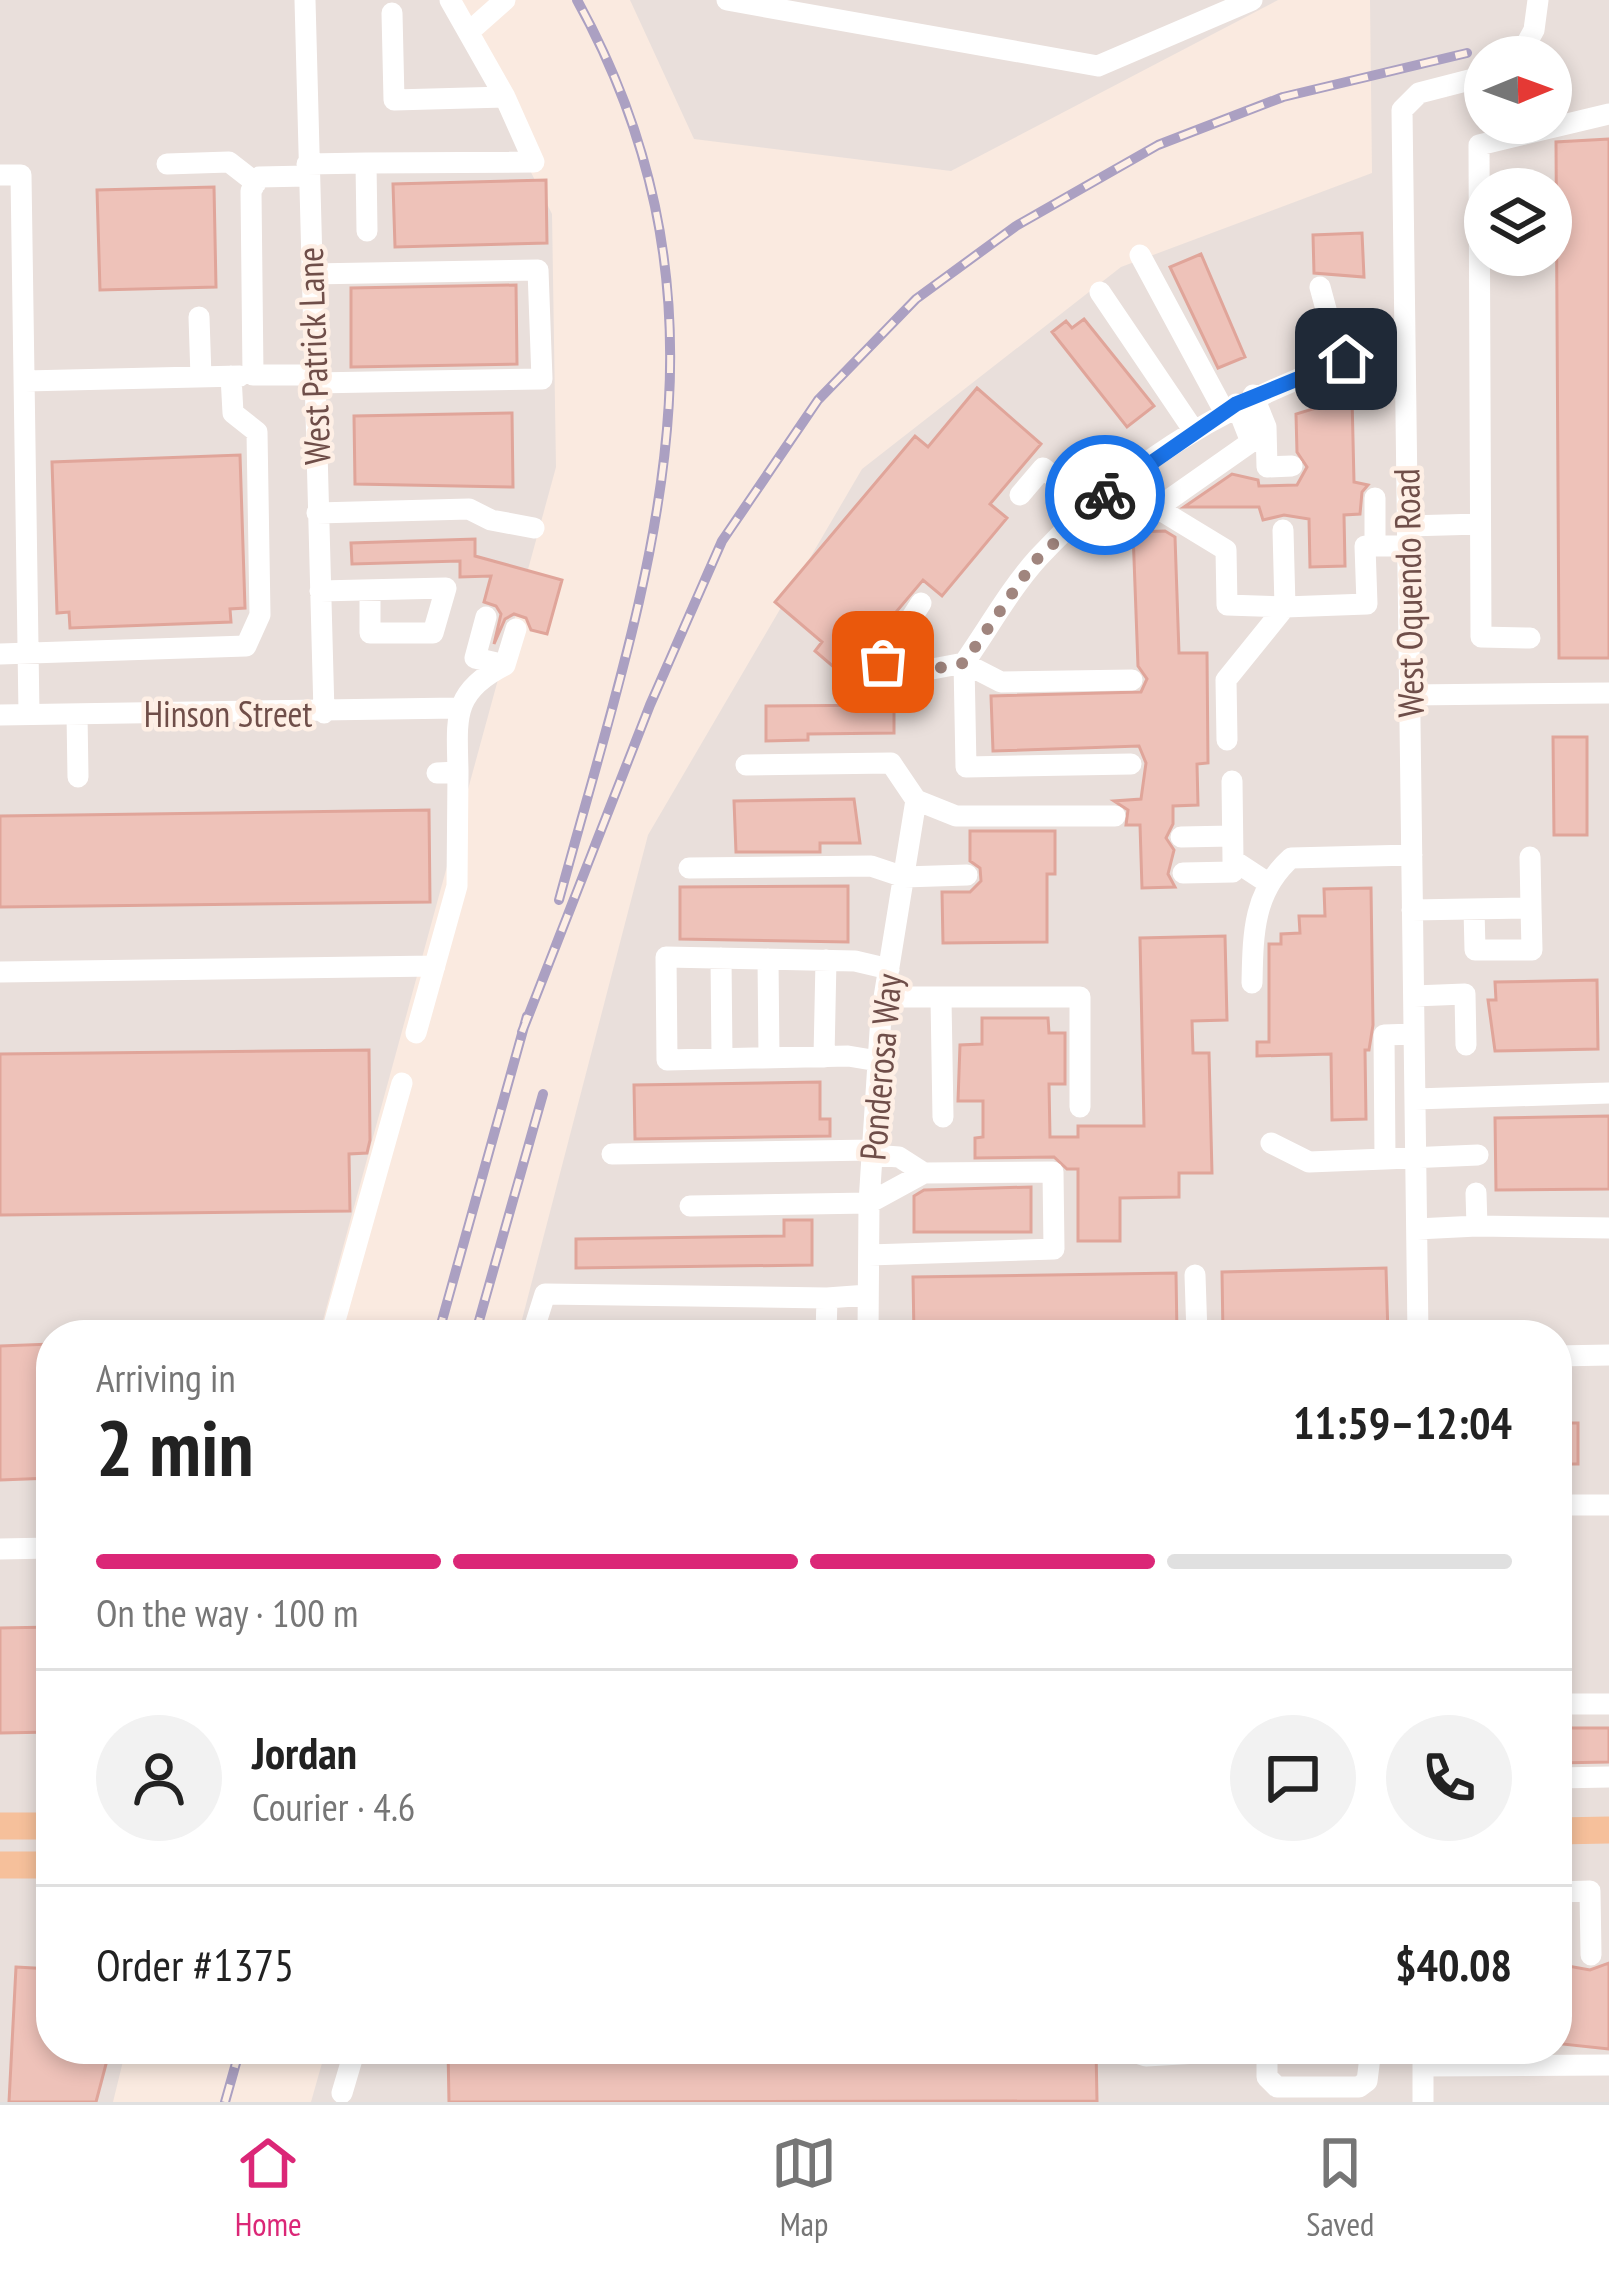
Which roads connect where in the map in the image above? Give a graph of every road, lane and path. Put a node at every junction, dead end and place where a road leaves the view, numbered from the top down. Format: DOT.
graph roads {
  1 [pos="305,0"];
  2 [pos="450,0"];
  3 [pos="505,0"];
  4 [pos="727,0"];
  5 [pos="1252,0"];
  6 [pos="1538,0"];
  7 [pos="392,14"];
  8 [pos="470,31"];
  9 [pos="1531,36"];
  10 [pos="1464,81"];
  11 [pos="506,97"];
  12 [pos="1609,114"];
  13 [pos="167,164"];
  14 [pos="366,164"];
  15 [pos="307,170"];
  16 [pos="0,175"];
  17 [pos="256,183"];
  18 [pos="367,231"];
  19 [pos="1140,254"];
  20 [pos="310,274"];
  21 [pos="1320,287"];
  22 [pos="1100,292"];
  23 [pos="199,317"];
  24 [pos="1405,341"];
  25 [pos="1340,361"];
  26 [pos="201,376"];
  27 [pos="242,376"];
  28 [pos="314,379"];
  29 [pos="26,390"];
  30 [pos="0,399"];
  31 [pos="1238,403"];
  32 [pos="1194,431"];
  33 [pos="1292,466"];
  34 [pos="1128,478"];
  35 [pos="1020,495"];
  36 [pos="1375,498"];
  37 [pos="1090,506"];
  38 [pos="1157,508"];
  39 [pos="317,513"];
  40 [pos="1480,524"];
  41 [pos="534,528"];
  42 [pos="1283,530"];
  43 [pos="1408,536"];
  44 [pos="1375,546"];
  45 [pos="370,590"];
  46 [pos="320,591"];
  47 [pos="921,603"];
  48 [pos="1367,604"];
  49 [pos="1408,605"];
  50 [pos="1286,607"];
  51 [pos="487,617"];
  52 [pos="516,629"];
  53 [pos="1530,638"];
  54 [pos="0,654"];
  55 [pos="27,654"];
  56 [pos="964,663"];
  57 [pos="505,665"];
  58 [pos="1132,680"];
  59 [pos="1609,693"];
  60 [pos="1410,695"];
  61 [pos="457,708"];
  62 [pos="324,712"];
  63 [pos="77,714"];
  64 [pos="0,715"];
  65 [pos="28,715"];
  66 [pos="1227,740"];
  67 [pos="1131,764"];
  68 [pos="746,765"];
  69 [pos="78,777"];
  70 [pos="1232,781"];
  71 [pos="916,800"];
  72 [pos="1115,816"];
  73 [pos="1232,836"];
  74 [pos="1180,837"];
  75 [pos="1412,855"];
  76 [pos="1530,857"];
  77 [pos="1233,860"];
  78 [pos="688,868"];
  79 [pos="1183,873"];
  80 [pos="967,875"];
  81 [pos="904,877"];
  82 [pos="1265,881"];
  83 [pos="1532,908"];
  84 [pos="1474,909"];
  85 [pos="1412,910"];
  86 [pos="721,958"];
  87 [pos="768,959"];
  88 [pos="826,960"];
  89 [pos="435,966"];
  90 [pos="889,969"];
  91 [pos="0,972"];
  92 [pos="1252,983"];
  93 [pos="1414,996"];
  94 [pos="884,997"];
  95 [pos="940,999"];
  96 [pos="416,1033"];
  97 [pos="1414,1034"];
  98 [pos="1466,1045"];
  99 [pos="824,1057"];
  100 [pos="722,1058"];
  101 [pos="769,1058"];
  102 [pos="878,1061"];
  103 [pos="402,1083"];
  104 [pos="1609,1093"];
  105 [pos="1415,1100"];
  106 [pos="1081,1107"];
  107 [pos="943,1117"];
  108 [pos="1271,1143"];
  109 [pos="872,1153"];
  110 [pos="612,1154"];
  111 [pos="1478,1155"];
  112 [pos="1416,1158"];
  113 [pos="1385,1159"];
  114 [pos="924,1173"];
  115 [pos="1476,1193"];
  116 [pos="868,1203"];
  117 [pos="690,1206"];
  118 [pos="1477,1226"];
  119 [pos="1417,1228"];
  120 [pos="1609,1228"];
  121 [pos="868,1255"];
  122 [pos="1195,1275"];
  123 [pos="868,1295"];
  124 [pos="827,1298"];
  125 [pos="330,1320"];
  126 [pos="537,1320"];
  127 [pos="826,1320"];
  128 [pos="868,1320"];
  129 [pos="1196,1320"];
  130 [pos="1418,1320"];
  131 [pos="1609,1355"];
  132 [pos="1572,1356"];
  133 [pos="1572,1505"];
  134 [pos="1609,1505"];
  135 [pos="36,1548"];
  136 [pos="0,1549"];
  137 [pos="1572,1704"];
  138 [pos="1609,1704"];
  139 [pos="1609,1777"];
  140 [pos="1572,1778"];
  141 [pos="0,1826"];
  142 [pos="36,1826"];
  143 [pos="1572,1831"];
  144 [pos="1609,1831"];
  145 [pos="0,1865"];
  146 [pos="36,1865"];
  147 [pos="1572,1892"];
  148 [pos="1591,1955"];
  149 [pos="351,2064"];
  150 [pos="1268,2064"];
  151 [pos="1369,2064"];
  152 [pos="1423,2064"];
  153 [pos="1572,2064"];
  154 [pos="1609,2065"];
  155 [pos="342,2093"];
  156 [pos="1423,2102"];
  1 -- 15 [label="street, West Patrick Lane"];
  2 -- 8 [label="street"];
  3 -- 8 [label="street"];
  4 -- 5 [label="street"];
  6 -- 9 [label="street"];
  7 -- 11 [label="street"];
  8 -- 11 [label="street"];
  10 -- 24 [label="street, West Oquendo Road"];
  11 -- 14 [label="street"];
  12 -- 40 [label="street"];
  13 -- 17 [label="street"];
  14 -- 15 [label="street"];
  14 -- 18 [label="street"];
  15 -- 17 [label="street"];
  15 -- 20 [label="street, West Patrick Lane"];
  16 -- 29 [label="street"];
  17 -- 27 [label="street"];
  19 -- 31 [label="street"];
  20 -- 28 [label="street, West Patrick Lane"];
  20 -- 28 [label="street"];
  21 -- 25 [label="street"];
  22 -- 32 [label="street"];
  23 -- 26 [label="street"];
  24 -- 25 [label="street"];
  24 -- 43 [label="street, West Oquendo Road"];
  25 -- 31 [label="street"];
  26 -- 27 [label="street"];
  26 -- 29 [label="street"];
  27 -- 28 [label="street"];
  27 -- 55 [label="street"];
  28 -- 39 [label="street, West Patrick Lane"];
  29 -- 30 [label="street"];
  29 -- 55 [label="street"];
  31 -- 32 [label="street"];
  31 -- 33 [label="street"];
  31 -- 38 [label="street"];
  32 -- 34 [label="street"];
  34 -- 37 [label="street"];
  34 -- 38 [label="street"];
  35 -- 37 [label="street"];
  36 -- 44 [label="street"];
  37 -- 56 [label="street"];
  38 -- 50 [label="street"];
  39 -- 41 [label="street"];
  39 -- 46 [label="street, West Patrick Lane"];
  40 -- 43 [label="street"];
  40 -- 53 [label="street"];
  42 -- 50 [label="street"];
  43 -- 44 [label="street"];
  43 -- 49 [label="street, West Oquendo Road"];
  44 -- 48 [label="street"];
  45 -- 46 [label="street"];
  46 -- 62 [label="street, West Patrick Lane"];
  47 -- 56 [label="street"];
  48 -- 49 [label="street"];
  48 -- 50 [label="street"];
  49 -- 60 [label="street, West Oquendo Road"];
  50 -- 66 [label="street"];
  51 -- 57 [label="street"];
  52 -- 57 [label="street"];
  54 -- 55 [label="street"];
  55 -- 65 [label="street"];
  56 -- 58 [label="street"];
  56 -- 67 [label="street"];
  57 -- 61 [label="street"];
  59 -- 60 [label="street"];
  60 -- 75 [label="street, West Oquendo Road"];
  61 -- 62 [label="street, Hinson Street"];
  61 -- 89 [label="street"];
  62 -- 63 [label="street, Hinson Street"];
  63 -- 65 [label="street, Hinson Street"];
  63 -- 69 [label="street"];
  64 -- 65 [label="street, Hinson Street"];
  68 -- 71 [label="street"];
  70 -- 73 [label="street"];
  71 -- 72 [label="street"];
  71 -- 81 [label="street, Ponderosa Way"];
  73 -- 74 [label="street"];
  73 -- 77 [label="street"];
  75 -- 82 [label="street"];
  75 -- 85 [label="street, West Oquendo Road"];
  76 -- 83 [label="street"];
  77 -- 79 [label="street"];
  77 -- 82 [label="street"];
  78 -- 81 [label="street"];
  80 -- 81 [label="street"];
  81 -- 90 [label="street, Ponderosa Way"];
  82 -- 92 [label="street"];
  83 -- 84 [label="street"];
  83 -- 84 [label="street"];
  84 -- 85 [label="street"];
  85 -- 93 [label="street, West Oquendo Road"];
  86 -- 87 [label="street"];
  86 -- 100 [label="street"];
  86 -- 100 [label="street"];
  87 -- 88 [label="street"];
  87 -- 101 [label="street"];
  88 -- 90 [label="street"];
  88 -- 99 [label="street"];
  89 -- 91 [label="street"];
  89 -- 96 [label="street"];
  90 -- 94 [label="street, Ponderosa Way"];
  93 -- 97 [label="street, West Oquendo Road"];
  93 -- 98 [label="street"];
  94 -- 95 [label="street"];
  94 -- 102 [label="street, Ponderosa Way"];
  95 -- 106 [label="street"];
  95 -- 107 [label="street"];
  97 -- 105 [label="street, West Oquendo Road"];
  97 -- 113 [label="street"];
  99 -- 101 [label="street"];
  99 -- 102 [label="street"];
  100 -- 101 [label="street"];
  102 -- 109 [label="street, Ponderosa Way"];
  103 -- 125 [label="street"];
  104 -- 105 [label="street"];
  105 -- 112 [label="street, West Oquendo Road"];
  108 -- 113 [label="street"];
  109 -- 110 [label="street"];
  109 -- 114 [label="street"];
  109 -- 116 [label="street, Ponderosa Way"];
  111 -- 112 [label="street"];
  112 -- 113 [label="street"];
  112 -- 119 [label="street, West Oquendo Road"];
  114 -- 116 [label="street"];
  114 -- 121 [label="street"];
  115 -- 118 [label="street"];
  116 -- 117 [label="street"];
  116 -- 121 [label="street, Ponderosa Way"];
  118 -- 119 [label="street"];
  118 -- 120 [label="street"];
  119 -- 130 [label="street, West Oquendo Road"];
  121 -- 123 [label="street, Ponderosa Way"];
  122 -- 129 [label="street"];
  123 -- 124 [label="street"];
  123 -- 128 [label="street, Ponderosa Way"];
  124 -- 126 [label="street"];
  124 -- 127 [label="street"];
  131 -- 132 [label="street"];
  133 -- 134 [label="street"];
  135 -- 136 [label="street"];
  137 -- 138 [label="street"];
  139 -- 140 [label="street"];
  141 -- 142 [label="main road"];
  143 -- 144 [label="main road"];
  145 -- 146 [label="main road"];
  147 -- 148 [label="street"];
  149 -- 155 [label="street"];
  150 -- 151 [label="street"];
  152 -- 156 [label="street"];
  153 -- 154 [label="street"];
}
